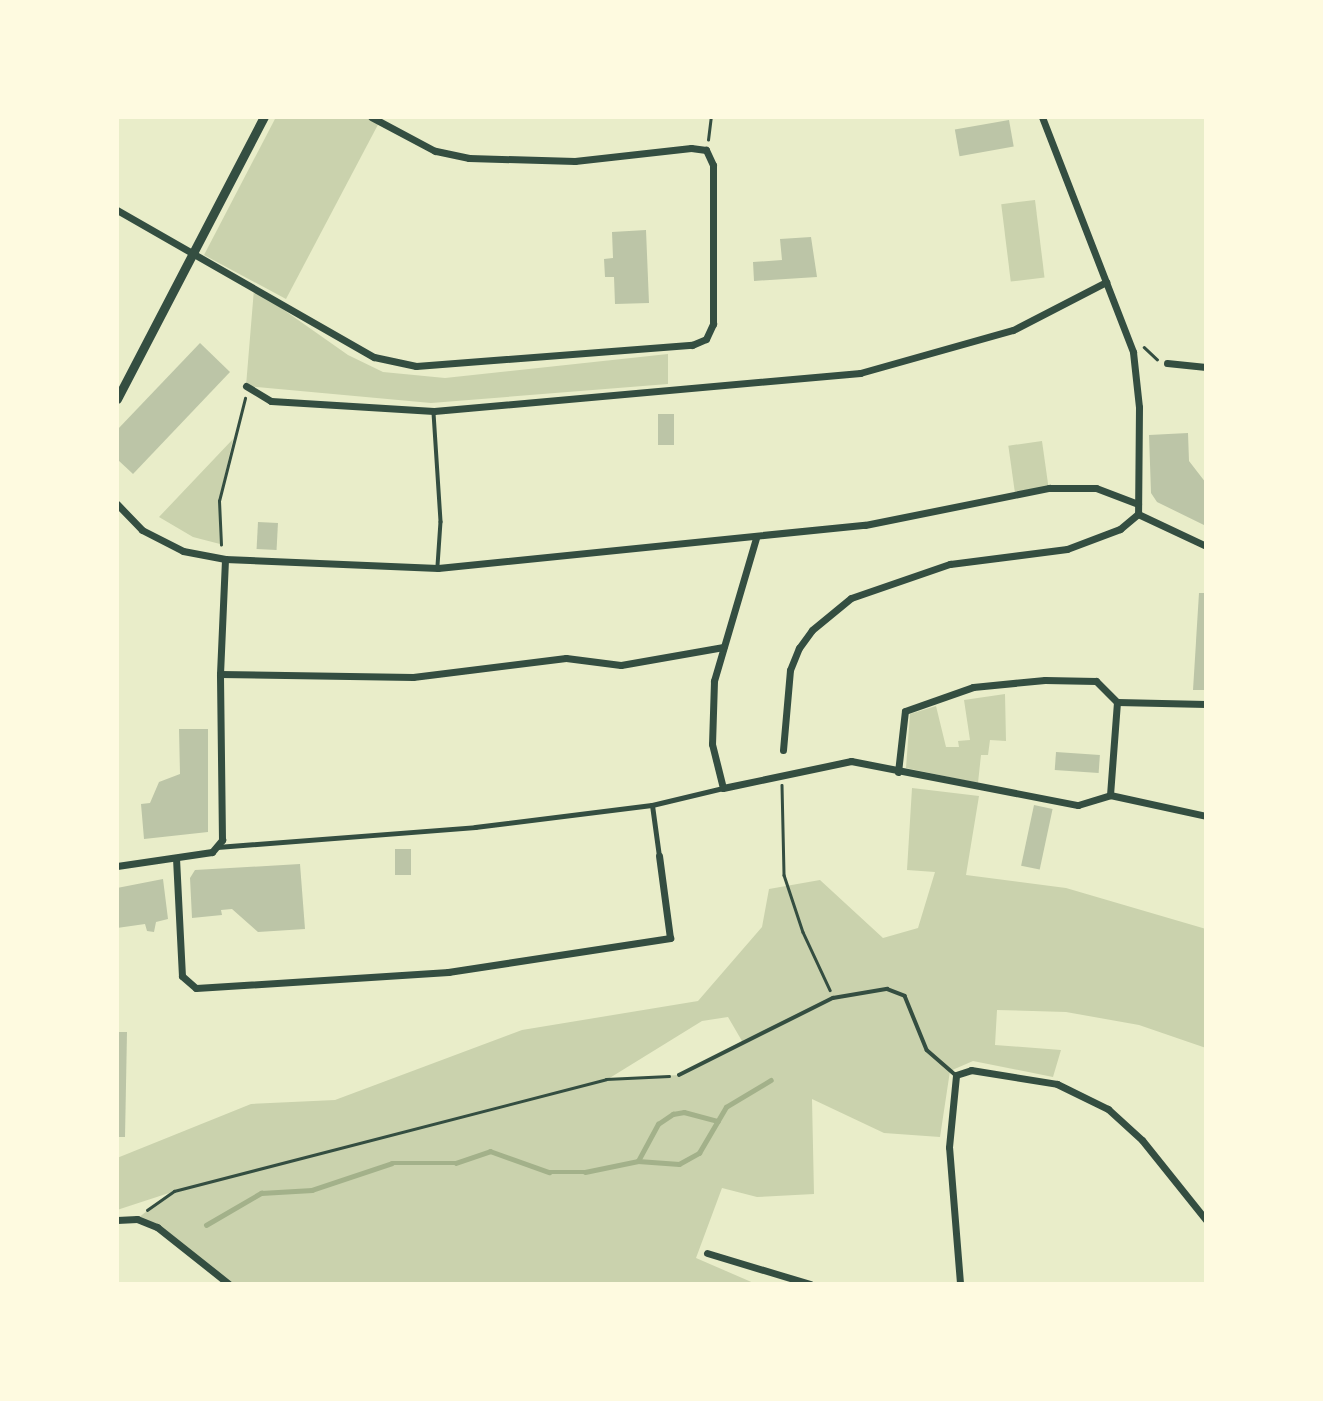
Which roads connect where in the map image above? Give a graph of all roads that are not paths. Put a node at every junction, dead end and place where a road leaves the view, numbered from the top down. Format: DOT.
graph roads {
  1 [pos="264,117"];
  2 [pos="371,117"];
  3 [pos="1042,117"];
  4 [pos="117,210"];
  5 [pos="194,254"];
  6 [pos="1106,282"];
  7 [pos="1167,363"];
  8 [pos="1206,367"];
  9 [pos="246,386"];
  10 [pos="117,399"];
  11 [pos="434,411"];
  12 [pos="1138,503"];
  13 [pos="117,504"];
  14 [pos="1138,514"];
  15 [pos="756,538"];
  16 [pos="1206,546"];
  17 [pos="225,559"];
  18 [pos="438,568"];
  19 [pos="723,647"];
  20 [pos="220,674"];
  21 [pos="1117,702"];
  22 [pos="1206,704"];
  23 [pos="783,750"];
  24 [pos="898,772"];
  25 [pos="723,788"];
  26 [pos="1110,795"];
  27 [pos="652,805"];
  28 [pos="1206,816"];
  29 [pos="217,847"];
  30 [pos="659,856"];
  31 [pos="176,858"];
  32 [pos="117,866"];
  33 [pos="679,1075"];
  34 [pos="957,1075"];
  35 [pos="117,1220"];
  36 [pos="1206,1220"];
  37 [pos="707,1253"];
  38 [pos="787,1281"];
  39 [pos="229,1284"];
  40 [pos="810,1284"];
  41 [pos="960,1284"];
  1 -- 5 [label="street"];
  2 -- 5 [label="street"];
  3 -- 6 [label="street"];
  4 -- 5 [label="street"];
  5 -- 10 [label="street"];
  6 -- 11 [label="street"];
  6 -- 12 [label="street"];
  7 -- 8 [label="street"];
  9 -- 11 [label="street"];
  11 -- 18 [label="lane"];
  12 -- 14 [label="street"];
  12 -- 15 [label="street"];
  13 -- 17 [label="street"];
  14 -- 16 [label="street"];
  14 -- 23 [label="street"];
  15 -- 18 [label="street"];
  15 -- 19 [label="street"];
  17 -- 18 [label="street"];
  17 -- 20 [label="street"];
  19 -- 20 [label="street"];
  19 -- 25 [label="street"];
  20 -- 29 [label="street"];
  21 -- 22 [label="street"];
  21 -- 24 [label="street"];
  21 -- 26 [label="street"];
  24 -- 25 [label="street"];
  24 -- 26 [label="street"];
  25 -- 27 [label="street"];
  26 -- 28 [label="street"];
  27 -- 29 [label="street"];
  27 -- 30 [label="street"];
  29 -- 31 [label="street"];
  30 -- 31 [label="street"];
  31 -- 32 [label="street"];
  33 -- 34 [label="lane"];
  34 -- 36 [label="street"];
  34 -- 41 [label="street"];
  35 -- 39 [label="street"];
  37 -- 38 [label="street"];
  38 -- 40 [label="street"];
}
